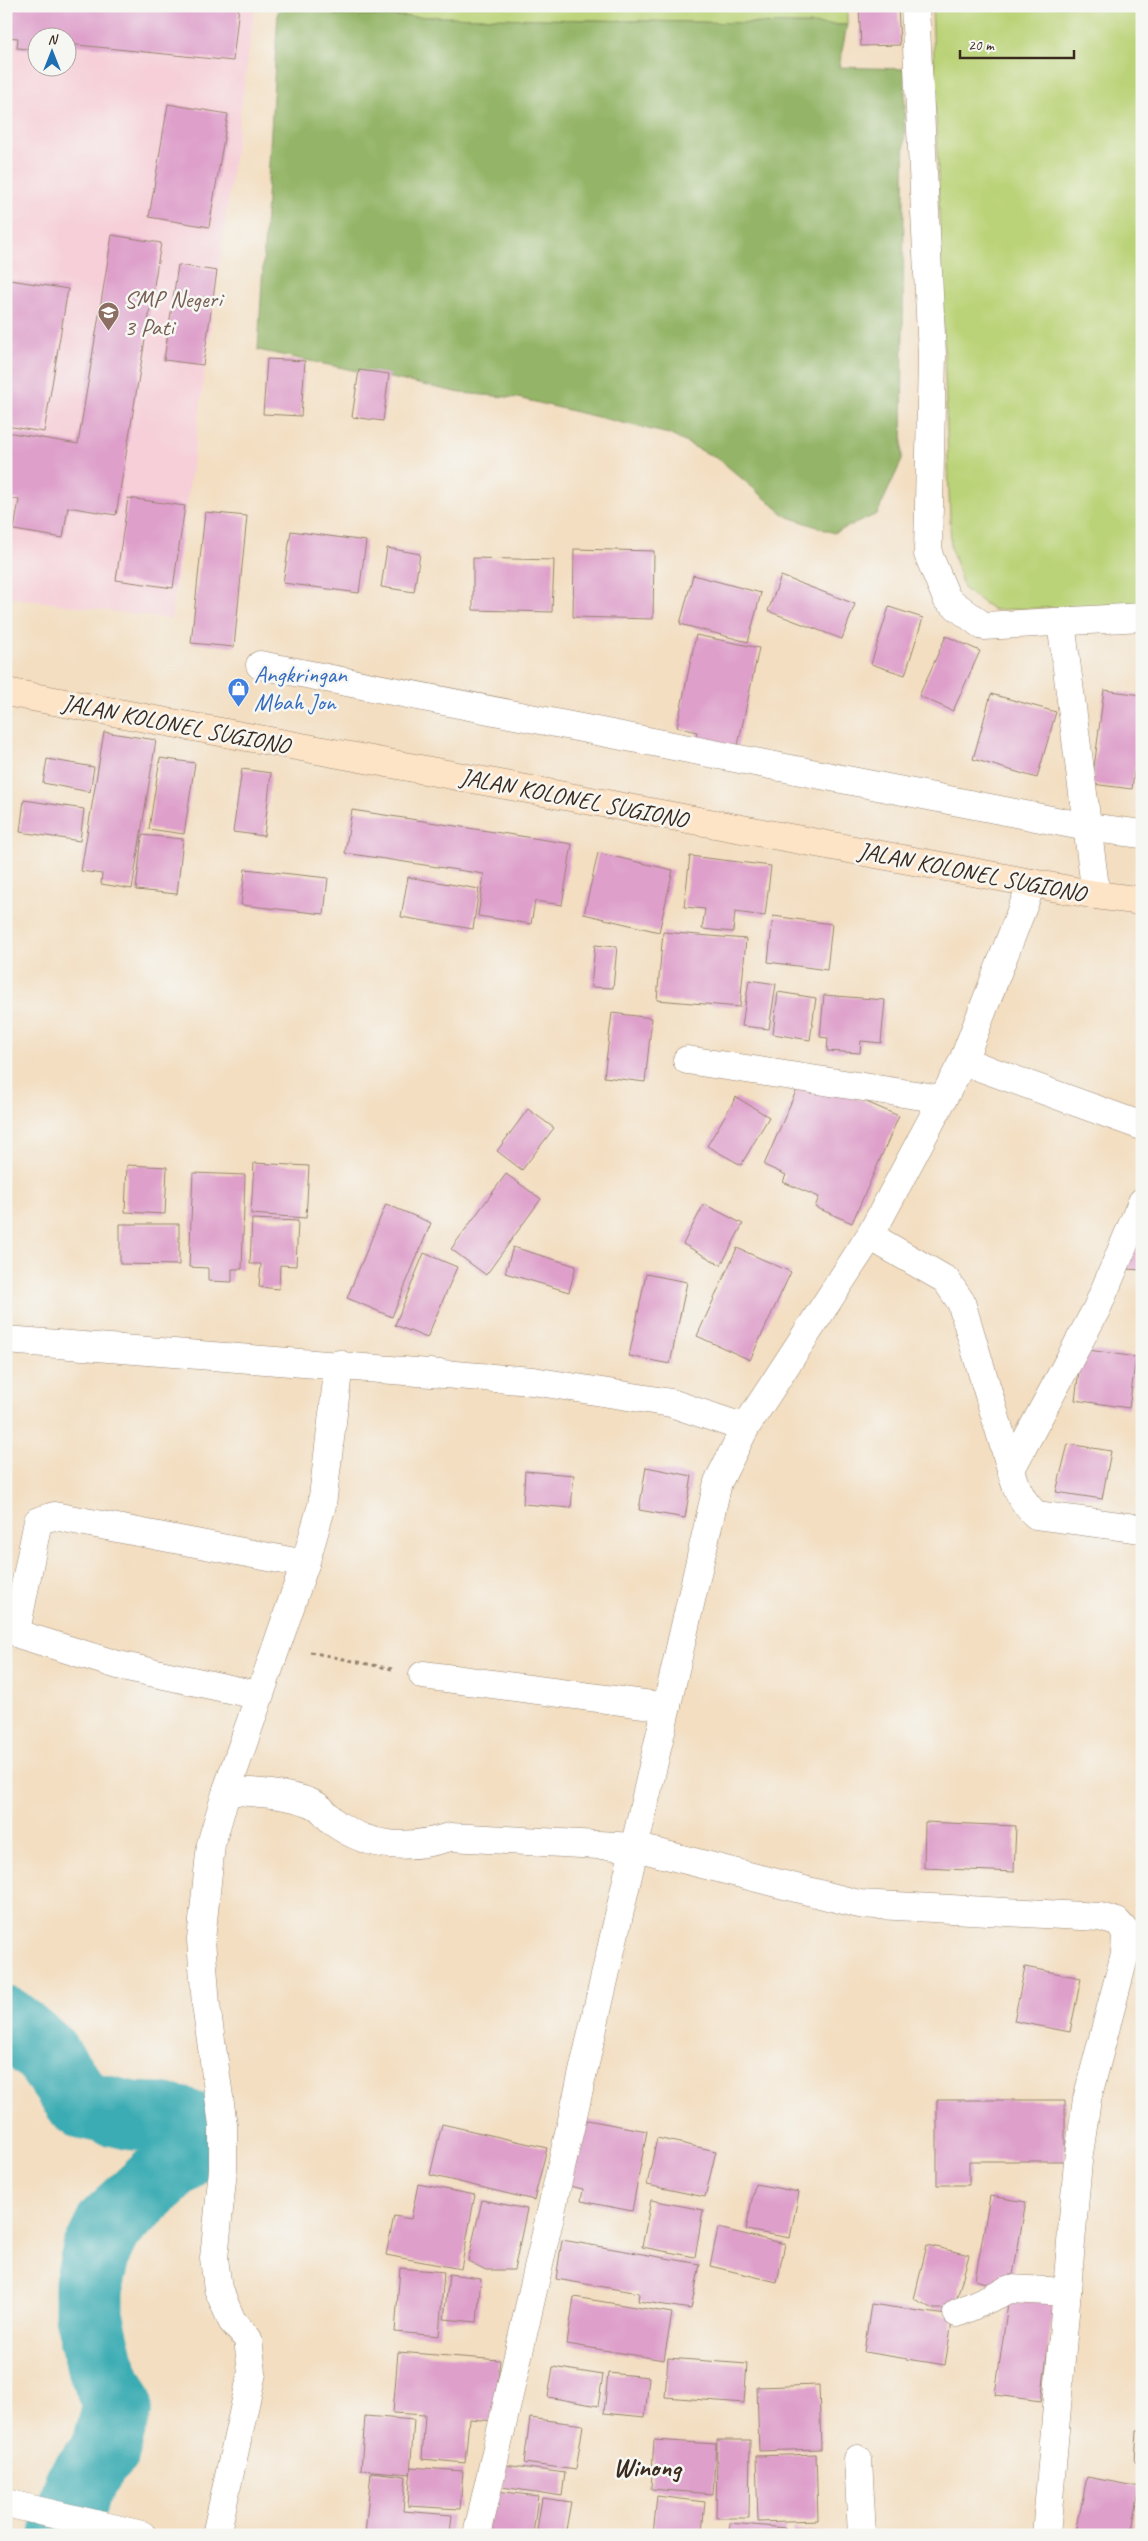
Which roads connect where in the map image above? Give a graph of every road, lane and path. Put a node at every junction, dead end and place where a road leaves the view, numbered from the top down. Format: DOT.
graph roads {
  1 [pos="915,6"];
  2 [pos="1142,617"];
  3 [pos="1061,622"];
  4 [pos="260,665"];
  5 [pos="6,692"];
  6 [pos="1087,827"];
  7 [pos="1142,834"];
  8 [pos="1032,883"];
  9 [pos="1096,895"];
  10 [pos="1142,901"];
  11 [pos="687,1060"];
  12 [pos="963,1061"];
  13 [pos="942,1099"];
  14 [pos="1142,1126"];
  15 [pos="1142,1202"];
  16 [pos="870,1236"];
  17 [pos="6,1340"];
  18 [pos="339,1364"];
  19 [pos="745,1428"];
  20 [pos="1011,1469"];
  21 [pos="1142,1529"];
  22 [pos="304,1564"];
  23 [pos="275,1646"];
  24 [pos="424,1675"];
  25 [pos="257,1695"];
  26 [pos="667,1706"];
  27 [pos="226,1790"];
  28 [pos="635,1847"];
  29 [pos="1067,2292"];
  30 [pos="957,2313"];
  31 [pos="858,2458"];
  32 [pos="6,2503"];
  33 [pos="130,2532"];
  34 [pos="216,2535"];
  35 [pos="477,2535"];
  36 [pos="862,2535"];
  37 [pos="1046,2535"];
  1 -- 3 [label="street"];
  2 -- 3 [label="street"];
  3 -- 6 [label="street"];
  4 -- 6 [label="street"];
  5 -- 8 [label="main road, JALAN KOLONEL SUGIONO"];
  6 -- 7 [label="street"];
  6 -- 9 [label="street"];
  8 -- 9 [label="main road, JALAN KOLONEL SUGIONO"];
  8 -- 12 [label="street"];
  9 -- 10 [label="main road, JALAN KOLONEL SUGIONO"];
  11 -- 13 [label="street"];
  12 -- 13 [label="street"];
  12 -- 14 [label="street"];
  13 -- 16 [label="street"];
  15 -- 20 [label="street"];
  16 -- 19 [label="street"];
  16 -- 20 [label="street"];
  17 -- 18 [label="street"];
  18 -- 19 [label="street"];
  18 -- 22 [label="street"];
  19 -- 26 [label="street"];
  20 -- 21 [label="street"];
  22 -- 23 [label="street"];
  22 -- 25 [label="street"];
  23 -- 24 [label="path"];
  23 -- 25 [label="street"];
  24 -- 26 [label="street"];
  25 -- 27 [label="street"];
  26 -- 28 [label="street"];
  27 -- 28 [label="street"];
  27 -- 34 [label="street"];
  28 -- 29 [label="street"];
  28 -- 35 [label="street"];
  29 -- 30 [label="street"];
  29 -- 37 [label="street"];
  31 -- 36 [label="street"];
  32 -- 33 [label="street"];
}
